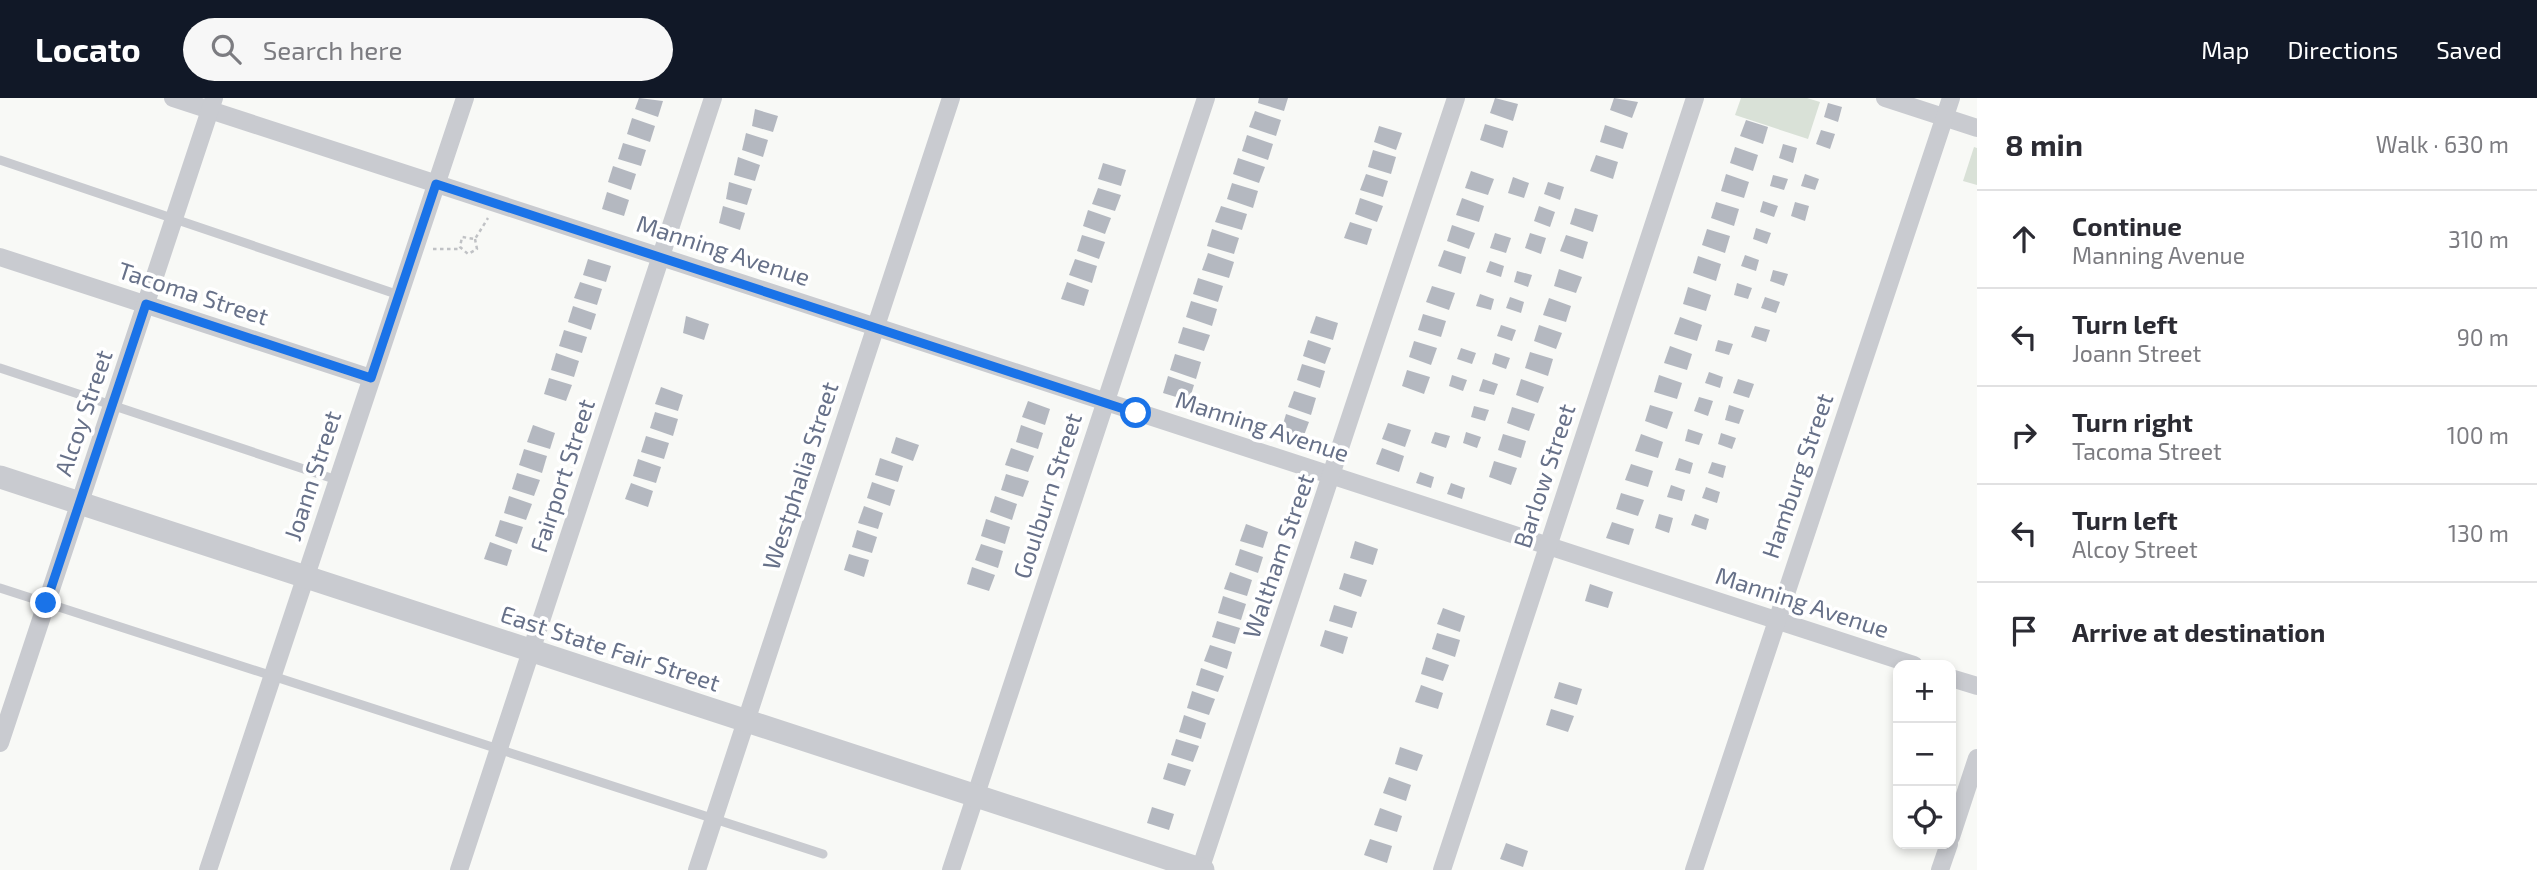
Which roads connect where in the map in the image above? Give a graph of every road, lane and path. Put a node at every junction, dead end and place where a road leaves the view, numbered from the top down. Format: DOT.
graph roads {
  1 [pos="173,98"];
  2 [pos="465,98"];
  3 [pos="713,98"];
  4 [pos="951,98"];
  5 [pos="1206,98"];
  6 [pos="1457,98"];
  7 [pos="1695,98"];
  8 [pos="1885,98"];
  9 [pos="1951,98"];
  10 [pos="212,104"];
  11 [pos="1944,117"];
  12 [pos="1977,128"];
  13 [pos="0,160"];
  14 [pos="436,184"];
  15 [pos="488,218"];
  16 [pos="174,219"];
  17 [pos="475,239"];
  18 [pos="430,248"];
  19 [pos="461,249"];
  20 [pos="0,257"];
  21 [pos="662,257"];
  22 [pos="399,295"];
  23 [pos="146,304"];
  24 [pos="875,327"];
  25 [pos="0,368"];
  26 [pos="371,378"];
  27 [pos="1105,403"];
  28 [pos="112,405"];
  29 [pos="1332,475"];
  30 [pos="0,477"];
  31 [pos="337,480"];
  32 [pos="79,503"];
  33 [pos="1548,546"];
  34 [pos="305,577"];
  35 [pos="0,588"];
  36 [pos="46,603"];
  37 [pos="1775,619"];
  38 [pos="532,651"];
  39 [pos="1899,660"];
  40 [pos="271,677"];
  41 [pos="1956,680"];
  42 [pos="1977,686"];
  43 [pos="746,721"];
  44 [pos="0,743"];
  45 [pos="499,749"];
  46 [pos="1977,758"];
  47 [pos="975,796"];
  48 [pos="714,819"];
  49 [pos="1956,822"];
  50 [pos="1947,849"];
  51 [pos="822,854"];
  52 [pos="208,870"];
  53 [pos="459,870"];
  54 [pos="697,870"];
  55 [pos="951,870"];
  56 [pos="1201,870"];
  57 [pos="1442,870"];
  58 [pos="1693,870"];
  59 [pos="1940,870"];
  1 -- 10 [label="street, Manning Avenue"];
  2 -- 14 [label="street, Joann Street"];
  3 -- 21 [label="street, Fairport Street"];
  4 -- 24 [label="street, Westphalia Street"];
  5 -- 27 [label="street, Goulburn Street"];
  6 -- 29 [label="street, Waltham Street"];
  7 -- 33 [label="street, Barlow Street"];
  8 -- 11 [label="street"];
  9 -- 11 [label="street, Hamburg Street"];
  10 -- 14 [label="street, Manning Avenue"];
  10 -- 16 [label="street, Alcoy Street"];
  11 -- 12 [label="street"];
  11 -- 37 [label="street, Hamburg Street"];
  13 -- 16 [label="lane"];
  14 -- 21 [label="street, Manning Avenue"];
  14 -- 22 [label="street, Joann Street"];
  15 -- 17 [label="path"];
  16 -- 22 [label="lane"];
  16 -- 23 [label="street, Alcoy Street"];
  17 -- 19 [label="path"];
  17 -- 19 [label="path"];
  18 -- 19 [label="path"];
  20 -- 23 [label="street, Tacoma Street"];
  21 -- 24 [label="street, Manning Avenue"];
  21 -- 38 [label="street, Fairport Street"];
  22 -- 26 [label="street, Joann Street"];
  23 -- 26 [label="street, Tacoma Street"];
  23 -- 28 [label="street, Alcoy Street"];
  24 -- 27 [label="street, Manning Avenue"];
  24 -- 43 [label="street, Westphalia Street"];
  25 -- 28 [label="lane"];
  26 -- 31 [label="street, Joann Street"];
  27 -- 29 [label="street, Manning Avenue"];
  27 -- 47 [label="street, Goulburn Street"];
  28 -- 31 [label="lane"];
  28 -- 32 [label="street, Alcoy Street"];
  29 -- 33 [label="street, Manning Avenue"];
  29 -- 56 [label="street, Waltham Street"];
  30 -- 32 [label="street, East State Fair Street"];
  31 -- 34 [label="street, Joann Street"];
  32 -- 34 [label="street, East State Fair Street"];
  32 -- 36 [label="street, Alcoy Street"];
  33 -- 37 [label="street, Manning Avenue"];
  33 -- 57 [label="street, Barlow Street"];
  34 -- 38 [label="street, East State Fair Street"];
  34 -- 40 [label="street, Joann Street"];
  35 -- 36 [label="lane"];
  36 -- 40 [label="lane"];
  36 -- 44 [label="street, Alcoy Street"];
  37 -- 39 [label="street, Manning Avenue"];
  37 -- 58 [label="street, Hamburg Street"];
  38 -- 43 [label="street, East State Fair Street"];
  38 -- 45 [label="street, Fairport Street"];
  40 -- 45 [label="lane"];
  40 -- 52 [label="street, Joann Street"];
  41 -- 42 [label="street"];
  43 -- 47 [label="street, East State Fair Street"];
  43 -- 48 [label="street, Westphalia Street"];
  45 -- 48 [label="lane"];
  45 -- 53 [label="street, Fairport Street"];
  46 -- 49 [label="street"];
  47 -- 55 [label="street, Goulburn Street"];
  47 -- 56 [label="street, East State Fair Street"];
  48 -- 51 [label="lane"];
  48 -- 54 [label="street, Westphalia Street"];
  50 -- 59 [label="street"];
}
